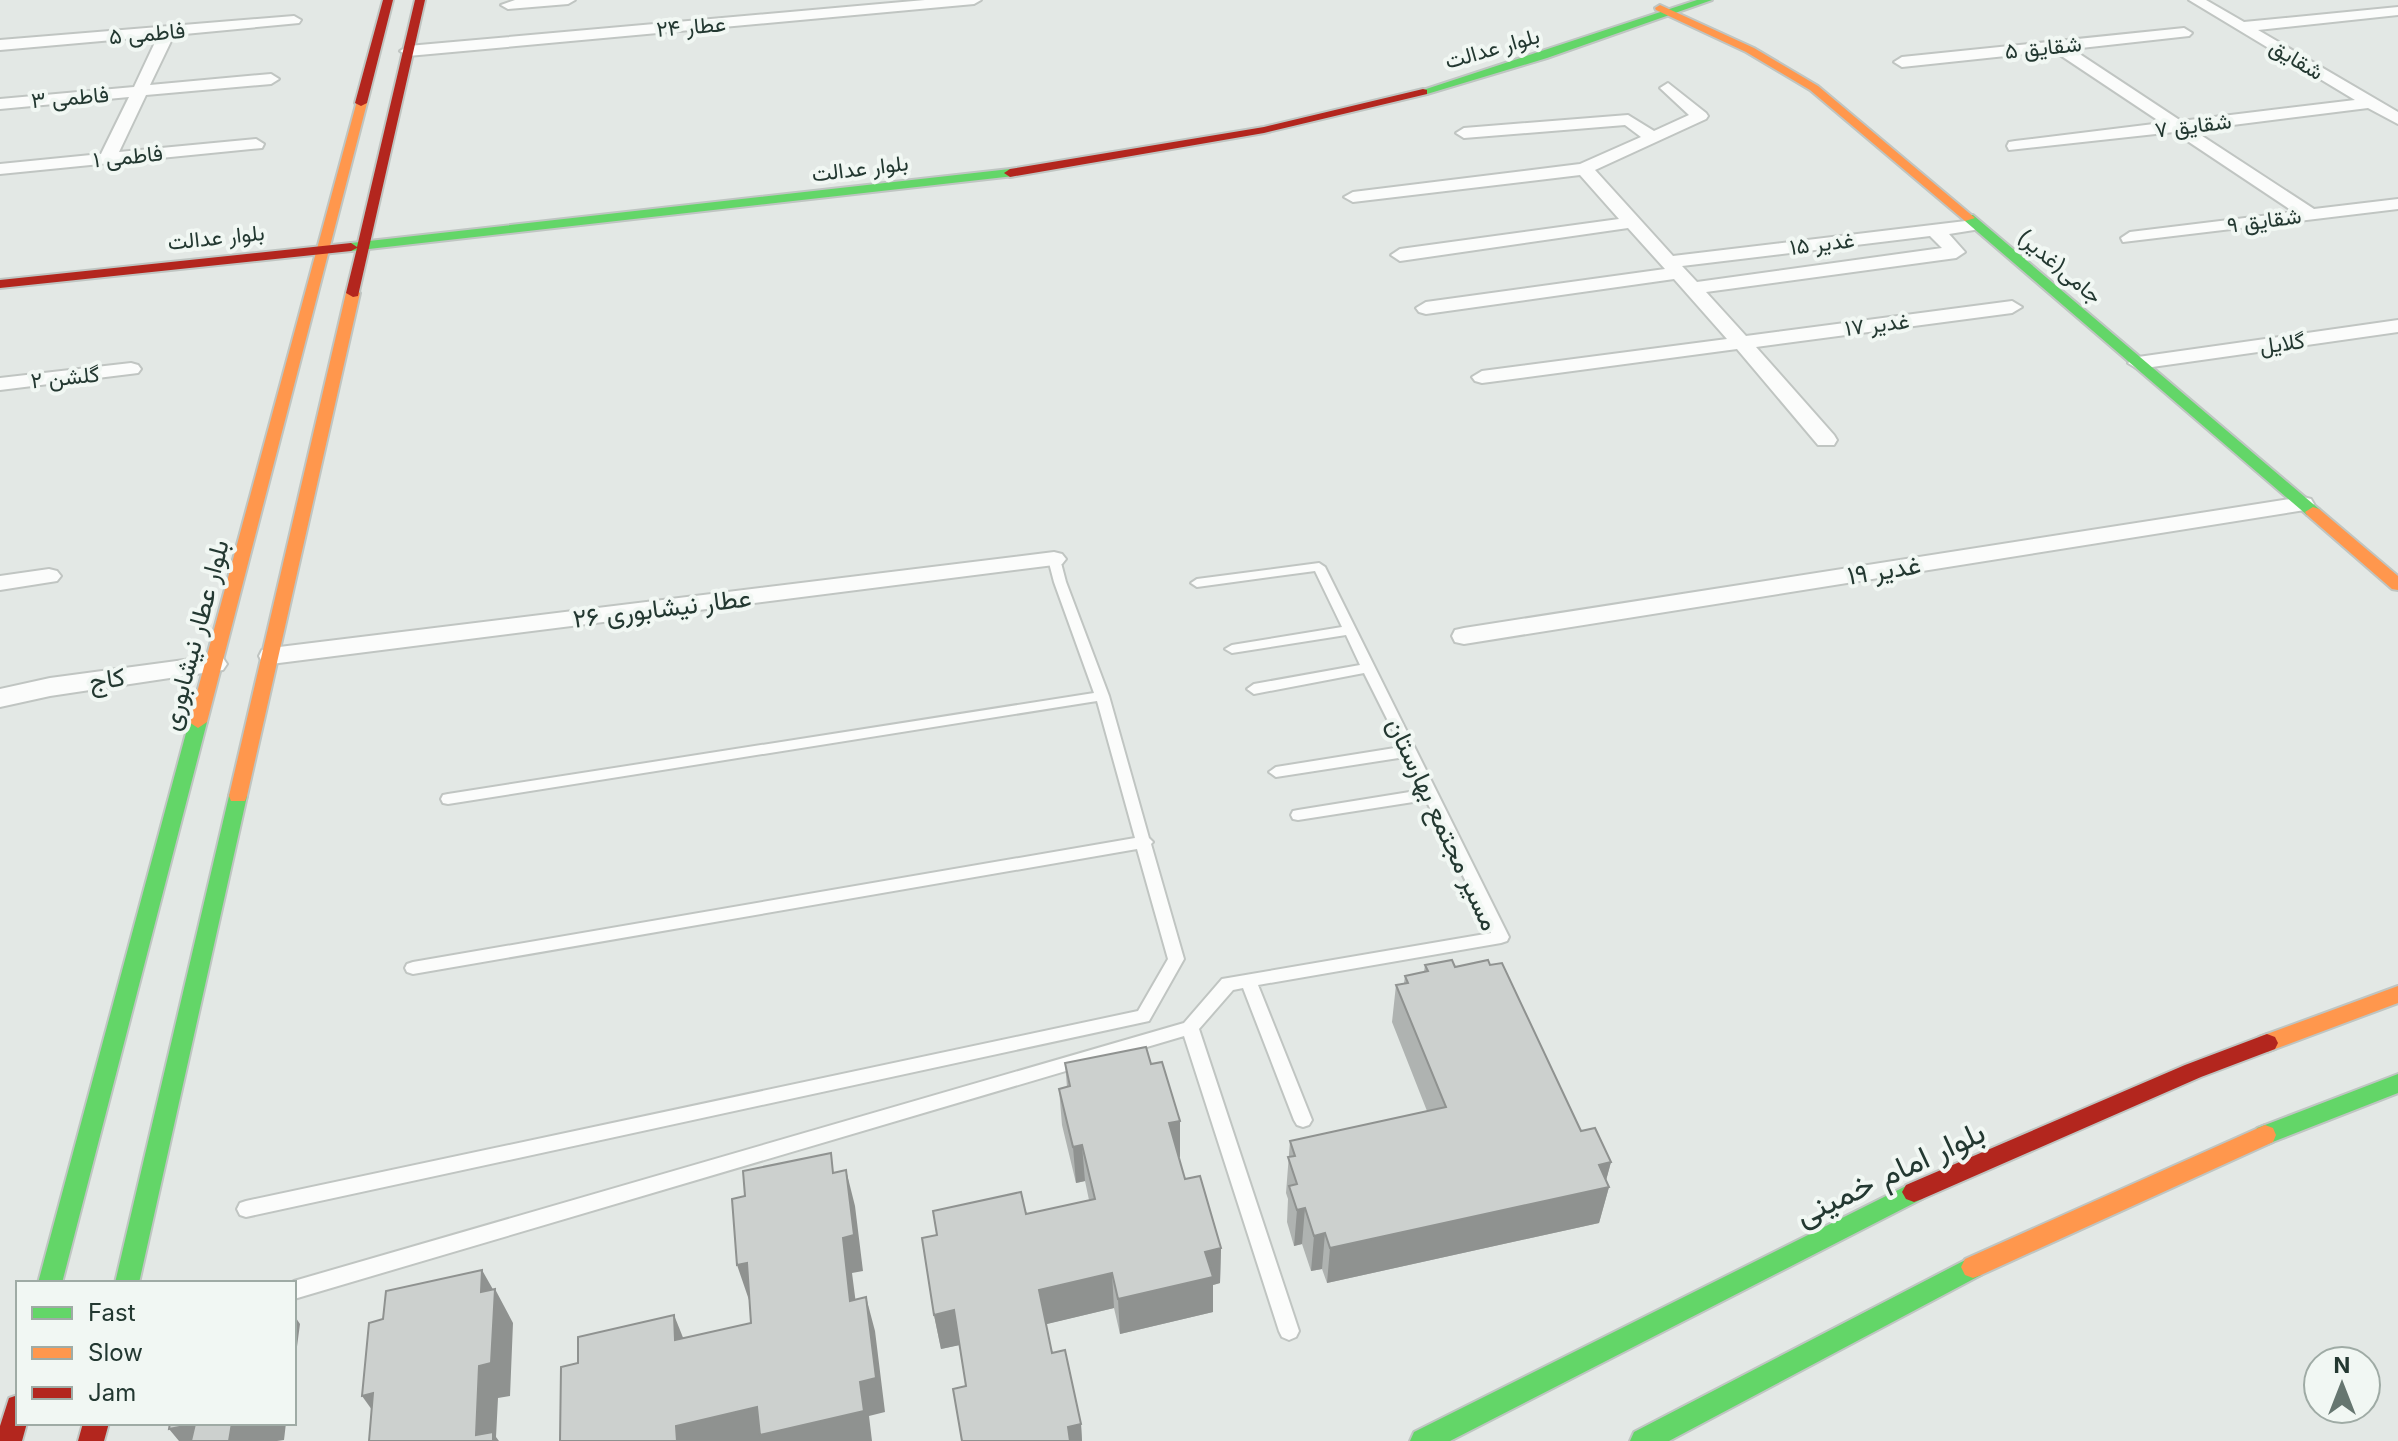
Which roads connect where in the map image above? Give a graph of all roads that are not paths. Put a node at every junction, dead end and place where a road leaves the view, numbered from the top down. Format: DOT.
graph roads {
  1 [pos="388,0"];
  2 [pos="420,0"];
  3 [pos="568,0"];
  4 [pos="974,0"];
  5 [pos="1707,0"];
  6 [pos="2196,0"];
  7 [pos="1647,1"];
  8 [pos="508,5"];
  9 [pos="817,7"];
  10 [pos="1675,7"];
  11 [pos="2398,11"];
  12 [pos="294,20"];
  13 [pos="2242,27"];
  14 [pos="168,31"];
  15 [pos="2184,33"];
  16 [pos="0,45"];
  17 [pos="2055,45"];
  18 [pos="408,51"];
  19 [pos="1902,62"];
  20 [pos="271,79"];
  21 [pos="1668,88"];
  22 [pos="139,91"];
  23 [pos="2372,103"];
  24 [pos="0,104"];
  25 [pos="2398,119"];
  26 [pos="2177,127"];
  27 [pos="1464,133"];
  28 [pos="1651,136"];
  29 [pos="256,144"];
  30 [pos="2015,146"];
  31 [pos="108,158"];
  32 [pos="0,169"];
  33 [pos="1584,169"];
  34 [pos="1353,197"];
  35 [pos="2398,204"];
  36 [pos="2309,214"];
  37 [pos="1633,222"];
  38 [pos="1974,225"];
  39 [pos="368,226"];
  40 [pos="1935,230"];
  41 [pos="327,231"];
  42 [pos="2017,235"];
  43 [pos="2130,238"];
  44 [pos="364,245"];
  45 [pos="323,250"];
  46 [pos="1400,255"];
  47 [pos="0,265"];
  48 [pos="1680,274"];
  49 [pos="0,284"];
  50 [pos="2012,307"];
  51 [pos="1426,308"];
  52 [pos="2398,326"];
  53 [pos="2144,341"];
  54 [pos="1741,342"];
  55 [pos="2166,359"];
  56 [pos="2138,363"];
  57 [pos="131,369"];
  58 [pos="2185,375"];
  59 [pos="1482,377"];
  60 [pos="0,384"];
  61 [pos="1826,440"];
  62 [pos="2303,504"];
  63 [pos="1054,559"];
  64 [pos="49,576"];
  65 [pos="0,583"];
  66 [pos="1197,583"];
  67 [pos="2398,585"];
  68 [pos="1351,630"];
  69 [pos="1464,636"];
  70 [pos="1232,649"];
  71 [pos="264,657"];
  72 [pos="221,663"];
  73 [pos="1369,668"];
  74 [pos="1254,689"];
  75 [pos="1102,696"];
  76 [pos="0,698"];
  77 [pos="1409,751"];
  78 [pos="1276,772"];
  79 [pos="1431,794"];
  80 [pos="448,799"];
  81 [pos="1298,815"];
  82 [pos="1145,842"];
  83 [pos="413,968"];
  84 [pos="1248,980"];
  85 [pos="2398,994"];
  86 [pos="1190,1028"];
  87 [pos="2398,1083"];
  88 [pos="1303,1120"];
  89 [pos="246,1209"];
  90 [pos="51,1281"];
  91 [pos="127,1281"];
  92 [pos="296,1289"];
  93 [pos="1289,1331"];
  94 [pos="16,1415"];
  95 [pos="9,1441"];
  96 [pos="1423,1441"];
  97 [pos="1643,1441"];
  1 -- 41 [label="street, بلوار عطار نیشابوری"];
  2 -- 18 [label="street"];
  3 -- 8 [label="street"];
  4 -- 9 [label="street, عطار ۲۴"];
  5 -- 10 [label="street, بلوار عدالت"];
  6 -- 13 [label="street, شقایق"];
  7 -- 10 [label="street"];
  7 -- 39 [label="street, بلوار عدالت"];
  9 -- 18 [label="street, عطار ۲۴"];
  10 -- 38 [label="street, جامی(غدیر)"];
  10 -- 42 [label="street, جامی(غدیر)"];
  10 -- 44 [label="street, بلوار عدالت"];
  11 -- 13 [label="street"];
  12 -- 14 [label="street, فاطمی ۵"];
  13 -- 23 [label="street, شقایق"];
  14 -- 16 [label="street, فاطمی ۵"];
  14 -- 22 [label="street"];
  15 -- 17 [label="street, شقایق ۵"];
  17 -- 19 [label="street, شقایق ۵"];
  17 -- 26 [label="street"];
  18 -- 39 [label="street"];
  20 -- 22 [label="street, فاطمی ۳"];
  21 -- 28 [label="street"];
  22 -- 24 [label="street, فاطمی ۳"];
  22 -- 31 [label="street"];
  23 -- 25 [label="street, شقایق"];
  23 -- 26 [label="street, شقایق ۷"];
  26 -- 30 [label="street, شقایق ۷"];
  26 -- 36 [label="street"];
  27 -- 28 [label="street"];
  28 -- 33 [label="street"];
  29 -- 31 [label="street, فاطمی ۱"];
  31 -- 32 [label="street, فاطمی ۱"];
  33 -- 34 [label="street"];
  33 -- 37 [label="street"];
  35 -- 36 [label="street, شقایق ۹"];
  36 -- 43 [label="street, شقایق ۹"];
  37 -- 46 [label="street"];
  37 -- 48 [label="street"];
  38 -- 40 [label="street, غدیر ۱۵"];
  38 -- 56 [label="street, جامی(غدیر)"];
  39 -- 41 [label="street, بلوار عدالت"];
  39 -- 44 [label="street"];
  40 -- 48 [label="street, غدیر ۱۵"];
  40 -- 48 [label="street"];
  41 -- 45 [label="street, بلوار عطار نیشابوری"];
  41 -- 47 [label="street, بلوار عدالت"];
  44 -- 45 [label="street, بلوار عدالت"];
  44 -- 71 [label="street"];
  45 -- 49 [label="street, بلوار عدالت"];
  45 -- 72 [label="street, بلوار عطار نیشابوری"];
  48 -- 51 [label="street"];
  48 -- 54 [label="street"];
  50 -- 54 [label="street, غدیر ۱۷"];
  52 -- 55 [label="street, گلایل"];
  53 -- 55 [label="street"];
  54 -- 59 [label="street, غدیر ۱۷"];
  54 -- 61 [label="street"];
  55 -- 56 [label="street, گلایل"];
  55 -- 58 [label="street"];
  56 -- 62 [label="street, جامی(غدیر)"];
  57 -- 60 [label="street, گلشن ۲"];
  62 -- 67 [label="street, جامی(غدیر)"];
  62 -- 69 [label="street, غدیر ۱۹"];
  63 -- 71 [label="street, عطار نیشابوری ۲۶"];
  63 -- 75 [label="lane"];
  64 -- 65 [label="street"];
  66 -- 68 [label="lane, مسیر مجتمع بهارستان"];
  68 -- 70 [label="lane"];
  68 -- 73 [label="lane, مسیر مجتمع بهارستان"];
  71 -- 91 [label="street"];
  72 -- 76 [label="street, کاج"];
  72 -- 90 [label="street, بلوار عطار نیشابوری"];
  73 -- 74 [label="lane"];
  73 -- 77 [label="lane, مسیر مجتمع بهارستان"];
  75 -- 80 [label="lane"];
  75 -- 82 [label="lane"];
  77 -- 78 [label="lane"];
  77 -- 79 [label="lane, مسیر مجتمع بهارستان"];
  79 -- 81 [label="lane"];
  79 -- 84 [label="lane, مسیر مجتمع بهارستان"];
  82 -- 83 [label="lane"];
  82 -- 89 [label="lane"];
  84 -- 86 [label="lane, مسیر مجتمع بهارستان"];
  84 -- 88 [label="lane"];
  85 -- 96 [label="street, بلوار امام خمینی"];
  86 -- 92 [label="lane"];
  86 -- 93 [label="lane"];
  87 -- 97 [label="street"];
  94 -- 95 [label="street"];
}
